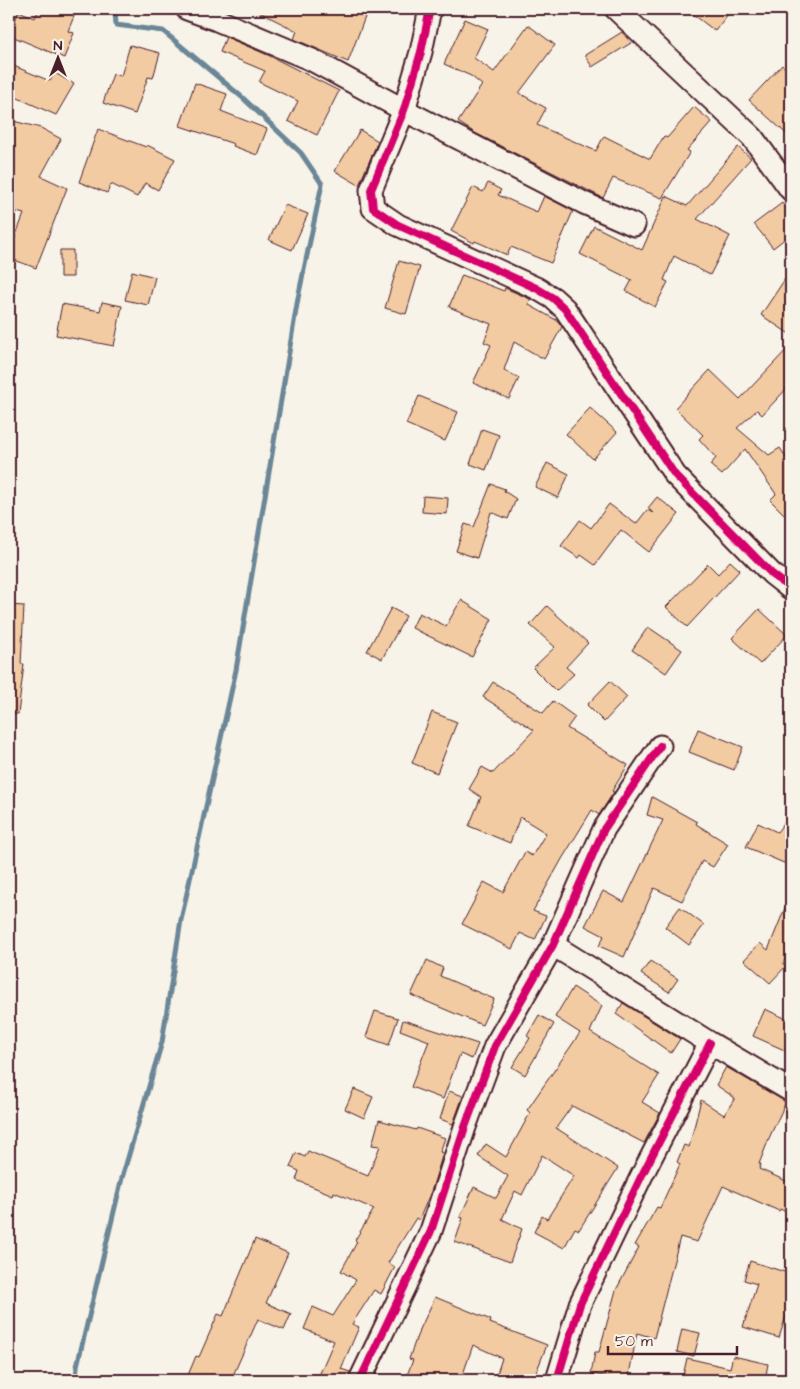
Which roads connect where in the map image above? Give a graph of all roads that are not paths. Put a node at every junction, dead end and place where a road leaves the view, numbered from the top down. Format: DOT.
graph roads {
  1 [pos="187,9"];
  2 [pos="430,9"];
  3 [pos="616,9"];
  4 [pos="404,110"];
  5 [pos="791,190"];
  6 [pos="634,225"];
  7 [pos="791,589"];
  8 [pos="660,746"];
  9 [pos="553,944"];
  10 [pos="710,1043"];
  11 [pos="791,1091"];
  12 [pos="360,1380"];
  13 [pos="557,1380"];
  1 -- 4 [label="street"];
  2 -- 4 [label="street"];
  3 -- 5 [label="street"];
  4 -- 6 [label="street"];
  4 -- 7 [label="street"];
  8 -- 9 [label="street"];
  9 -- 10 [label="street"];
  9 -- 12 [label="street"];
  10 -- 11 [label="street"];
  10 -- 13 [label="street"];
}
